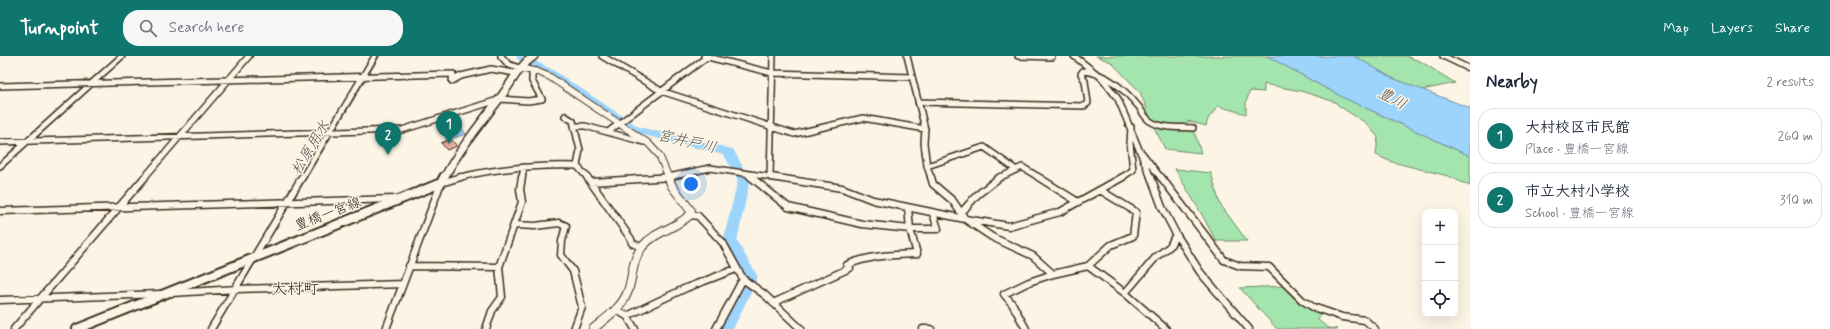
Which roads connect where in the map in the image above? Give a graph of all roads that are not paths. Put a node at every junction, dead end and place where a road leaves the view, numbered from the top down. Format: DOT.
graph roads {
  1 [pos="122,56"];
  2 [pos="249,56"];
  3 [pos="375,56"];
  4 [pos="501,56"];
  5 [pos="602,56"];
  6 [pos="706,56"];
  7 [pos="772,56"];
  8 [pos="907,56"];
  9 [pos="1018,56"];
  10 [pos="1074,56"];
  11 [pos="1443,56"];
  12 [pos="1052,57"];
  13 [pos="524,64"];
  14 [pos="1470,68"];
  15 [pos="1093,70"];
  16 [pos="536,71"];
  17 [pos="772,73"];
  18 [pos="366,76"];
  19 [pos="912,77"];
  20 [pos="228,80"];
  21 [pos="91,84"];
  22 [pos="0,86"];
  23 [pos="662,91"];
  24 [pos="499,99"];
  25 [pos="918,102"];
  26 [pos="565,116"];
  27 [pos="621,122"];
  28 [pos="771,127"];
  29 [pos="1131,127"];
  30 [pos="574,128"];
  31 [pos="1192,128"];
  32 [pos="925,129"];
  33 [pos="332,132"];
  34 [pos="608,132"];
  35 [pos="179,137"];
  36 [pos="27,141"];
  37 [pos="0,142"];
  38 [pos="648,143"];
  39 [pos="1142,153"];
  40 [pos="0,166"];
  41 [pos="577,166"];
  42 [pos="927,166"];
  43 [pos="524,167"];
  44 [pos="1015,169"];
  45 [pos="745,174"];
  46 [pos="770,177"];
  47 [pos="669,178"];
  48 [pos="591,182"];
  49 [pos="441,183"];
  50 [pos="1100,190"];
  51 [pos="402,199"];
  52 [pos="290,201"];
  53 [pos="1078,202"];
  54 [pos="118,208"];
  55 [pos="908,208"];
  56 [pos="0,211"];
  57 [pos="933,213"];
  58 [pos="961,213"];
  59 [pos="690,214"];
  60 [pos="964,219"];
  61 [pos="514,225"];
  62 [pos="910,229"];
  63 [pos="1176,234"];
  64 [pos="641,247"];
  65 [pos="254,257"];
  66 [pos="410,266"];
  67 [pos="1088,266"];
  68 [pos="499,267"];
  69 [pos="736,269"];
  70 [pos="1053,274"];
  71 [pos="743,279"];
  72 [pos="402,284"];
  73 [pos="238,289"];
  74 [pos="1125,293"];
  75 [pos="165,294"];
  76 [pos="41,298"];
  77 [pos="0,300"];
  78 [pos="773,303"];
  79 [pos="616,310"];
  80 [pos="627,316"];
  81 [pos="14,329"];
  82 [pos="76,329"];
  83 [pos="211,329"];
  84 [pos="386,329"];
  85 [pos="486,329"];
  86 [pos="574,329"];
  87 [pos="593,329"];
  88 [pos="635,329"];
  89 [pos="716,329"];
  90 [pos="801,329"];
  91 [pos="923,329"];
  92 [pos="931,329"];
  93 [pos="1026,329"];
  94 [pos="1166,329"];
  95 [pos="1249,329"];
  96 [pos="1375,329"];
  1 -- 21 [label="street"];
  2 -- 20 [label="street"];
  3 -- 18 [label="street"];
  4 -- 13 [label="street"];
  5 -- 23 [label="street"];
  6 -- 17 [label="street"];
  6 -- 23 [label="street"];
  7 -- 17 [label="street"];
  8 -- 19 [label="street"];
  9 -- 12 [label="street"];
  10 -- 15 [label="street"];
  11 -- 14 [label="street"];
  13 -- 16 [label="street"];
  13 -- 18 [label="street"];
  13 -- 24 [label="main road"];
  15 -- 25 [label="street"];
  15 -- 29 [label="street"];
  15 -- 31 [label="street"];
  16 -- 24 [label="street"];
  16 -- 27 [label="street"];
  17 -- 19 [label="street"];
  17 -- 28 [label="street"];
  18 -- 20 [label="street"];
  18 -- 33 [label="street"];
  19 -- 25 [label="street"];
  20 -- 21 [label="street"];
  20 -- 35 [label="street"];
  21 -- 22 [label="street"];
  21 -- 36 [label="street"];
  23 -- 27 [label="street"];
  23 -- 28 [label="street"];
  24 -- 33 [label="street"];
  24 -- 49 [label="main road"];
  25 -- 32 [label="street"];
  26 -- 30 [label="street"];
  27 -- 34 [label="street"];
  27 -- 38 [label="street"];
  28 -- 32 [label="street"];
  28 -- 46 [label="street"];
  29 -- 39 [label="street"];
  29 -- 50 [label="street"];
  30 -- 34 [label="street"];
  30 -- 41 [label="street"];
  32 -- 42 [label="street"];
  33 -- 35 [label="street"];
  33 -- 52 [label="street"];
  34 -- 38 [label="street"];
  35 -- 36 [label="street"];
  35 -- 54 [label="street"];
  36 -- 37 [label="street"];
  36 -- 40 [label="street"];
  38 -- 47 [label="street"];
  39 -- 63 [label="street"];
  39 -- 96 [label="street"];
  41 -- 43 [label="street"];
  41 -- 48 [label="street"];
  42 -- 44 [label="street"];
  42 -- 58 [label="street"];
  43 -- 49 [label="street"];
  43 -- 61 [label="street"];
  44 -- 53 [label="street"];
  44 -- 58 [label="street"];
  45 -- 46 [label="street"];
  45 -- 47 [label="street"];
  45 -- 62 [label="street"];
  46 -- 55 [label="street"];
  47 -- 48 [label="street"];
  47 -- 59 [label="street"];
  48 -- 64 [label="street"];
  49 -- 51 [label="main road, 豊橋一宮線"];
  49 -- 66 [label="street"];
  50 -- 53 [label="street"];
  50 -- 67 [label="street"];
  51 -- 52 [label="street"];
  51 -- 65 [label="main road, 豊橋一宮線"];
  52 -- 54 [label="street"];
  52 -- 65 [label="street"];
  53 -- 60 [label="street"];
  54 -- 56 [label="street"];
  54 -- 76 [label="street"];
  55 -- 57 [label="street"];
  55 -- 62 [label="street"];
  57 -- 60 [label="street"];
  57 -- 62 [label="street"];
  58 -- 60 [label="street"];
  59 -- 64 [label="street"];
  59 -- 69 [label="street"];
  60 -- 70 [label="street"];
  61 -- 68 [label="street"];
  61 -- 86 [label="street"];
  62 -- 78 [label="street"];
  63 -- 74 [label="street"];
  63 -- 95 [label="street"];
  64 -- 79 [label="street"];
  65 -- 73 [label="street"];
  65 -- 75 [label="main road, 豊橋一宮線"];
  66 -- 68 [label="street"];
  66 -- 72 [label="street"];
  67 -- 70 [label="street"];
  67 -- 74 [label="street"];
  68 -- 85 [label="street"];
  69 -- 71 [label="street"];
  69 -- 80 [label="street"];
  70 -- 93 [label="street"];
  71 -- 78 [label="street"];
  71 -- 89 [label="street"];
  72 -- 73 [label="street"];
  72 -- 84 [label="street"];
  73 -- 75 [label="street"];
  73 -- 83 [label="street"];
  74 -- 94 [label="street"];
  75 -- 76 [label="street"];
  75 -- 82 [label="main road, 豊橋一宮線"];
  76 -- 77 [label="street"];
  76 -- 81 [label="street"];
  78 -- 90 [label="street"];
  79 -- 80 [label="street"];
  79 -- 87 [label="street"];
  80 -- 88 [label="street"];
  91 -- 92 [label="street"];
}
